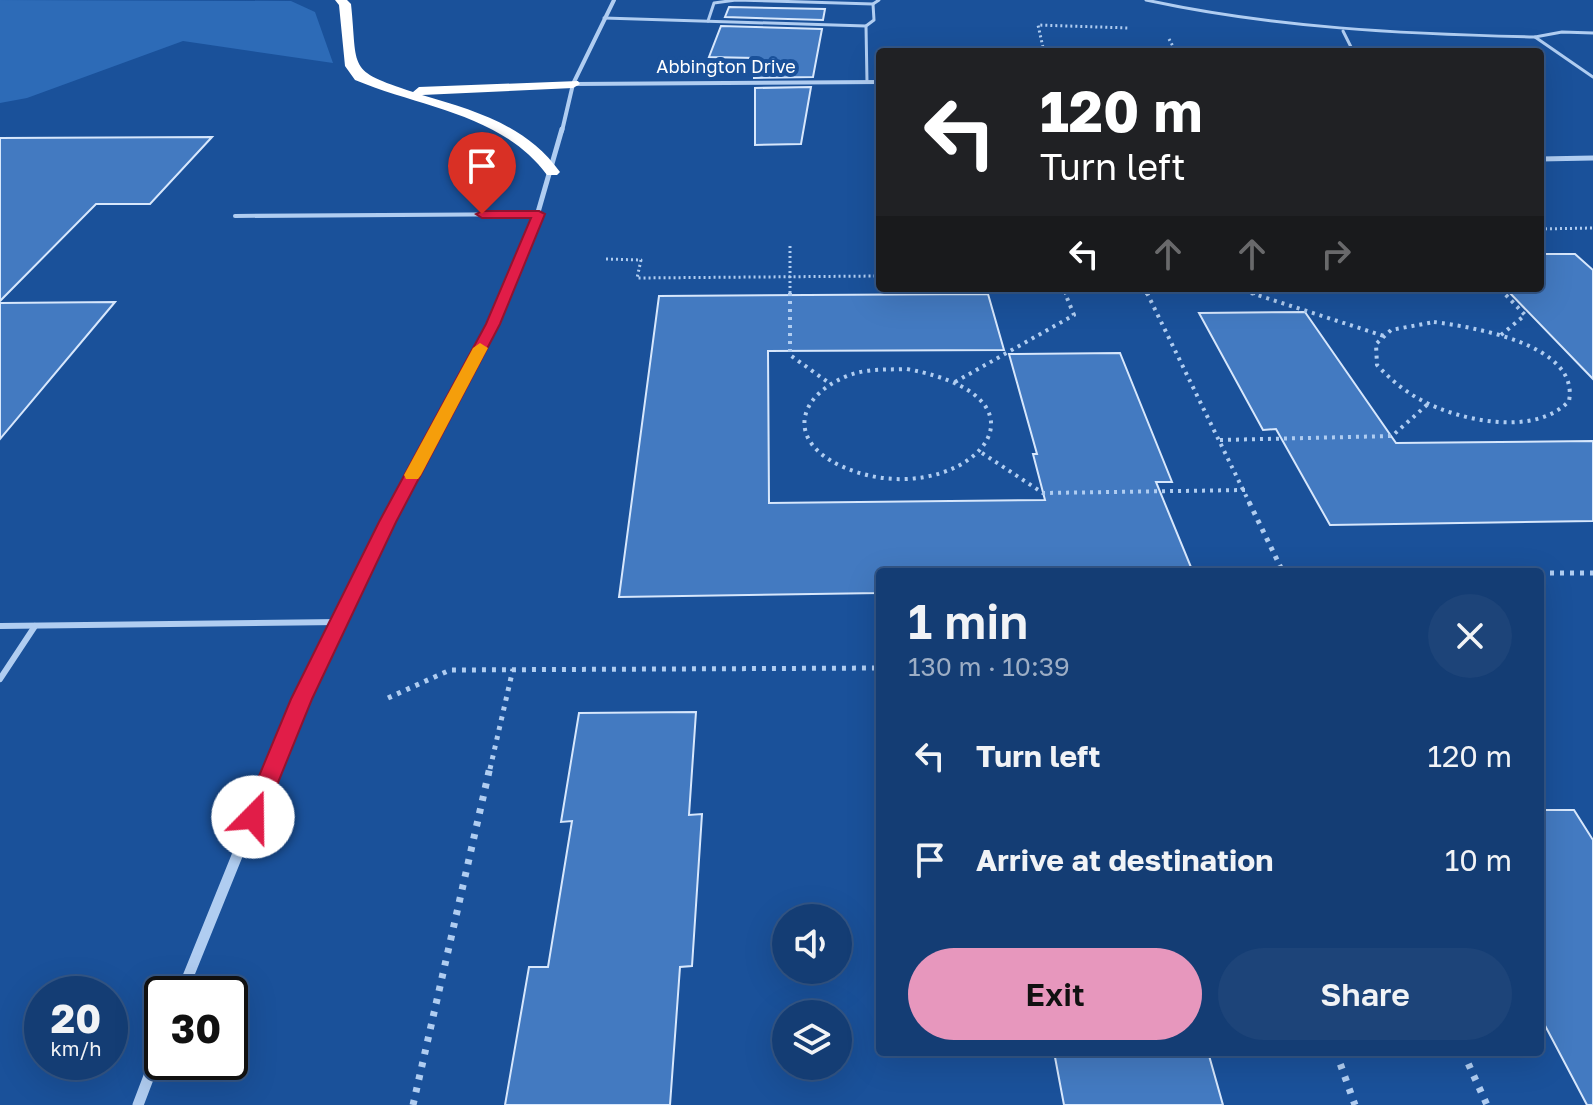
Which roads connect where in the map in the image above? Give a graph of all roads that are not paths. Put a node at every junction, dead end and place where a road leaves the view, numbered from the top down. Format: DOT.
graph roads {
  1 [pos="341,0"];
  2 [pos="614,0"];
  3 [pos="879,0"];
  4 [pos="1146,0"];
  5 [pos="777,1"];
  6 [pos="873,4"];
  7 [pos="604,18"];
  8 [pos="708,21"];
  9 [pos="866,26"];
  10 [pos="1343,31"];
  11 [pos="1593,33"];
  12 [pos="1535,37"];
  13 [pos="1352,48"];
  14 [pos="1593,77"];
  15 [pos="867,82"];
  16 [pos="876,82"];
  17 [pos="573,84"];
  18 [pos="385,88"];
  19 [pos="1593,158"];
  20 [pos="1544,159"];
  21 [pos="552,172"];
  22 [pos="539,214"];
  23 [pos="235,216"];
  24 [pos="339,622"];
  25 [pos="0,626"];
  26 [pos="35,626"];
  27 [pos="0,679"];
  28 [pos="188,976"];
  29 [pos="148,1080"];
  30 [pos="138,1105"];
  1 -- 18 [label="highway"];
  2 -- 7 [label="street"];
  3 -- 6 [label="lane"];
  4 -- 10 [label="lane"];
  5 -- 6 [label="lane"];
  5 -- 8 [label="lane"];
  6 -- 9 [label="lane"];
  7 -- 8 [label="lane"];
  7 -- 17 [label="street"];
  8 -- 9 [label="lane"];
  9 -- 15 [label="lane"];
  10 -- 12 [label="lane"];
  10 -- 13 [label="lane"];
  11 -- 12 [label="lane"];
  12 -- 14 [label="lane"];
  15 -- 16 [label="street, Abbington Drive"];
  15 -- 17 [label="street, Abbington Drive"];
  17 -- 18 [label="highway"];
  17 -- 21 [label="street"];
  18 -- 21 [label="highway"];
  19 -- 20 [label="street"];
  21 -- 22 [label="street"];
  22 -- 23 [label="lane"];
  22 -- 24 [label="street"];
  24 -- 26 [label="lane"];
  24 -- 28 [label="street"];
  25 -- 26 [label="lane"];
  26 -- 27 [label="lane"];
  29 -- 30 [label="street"];
}
